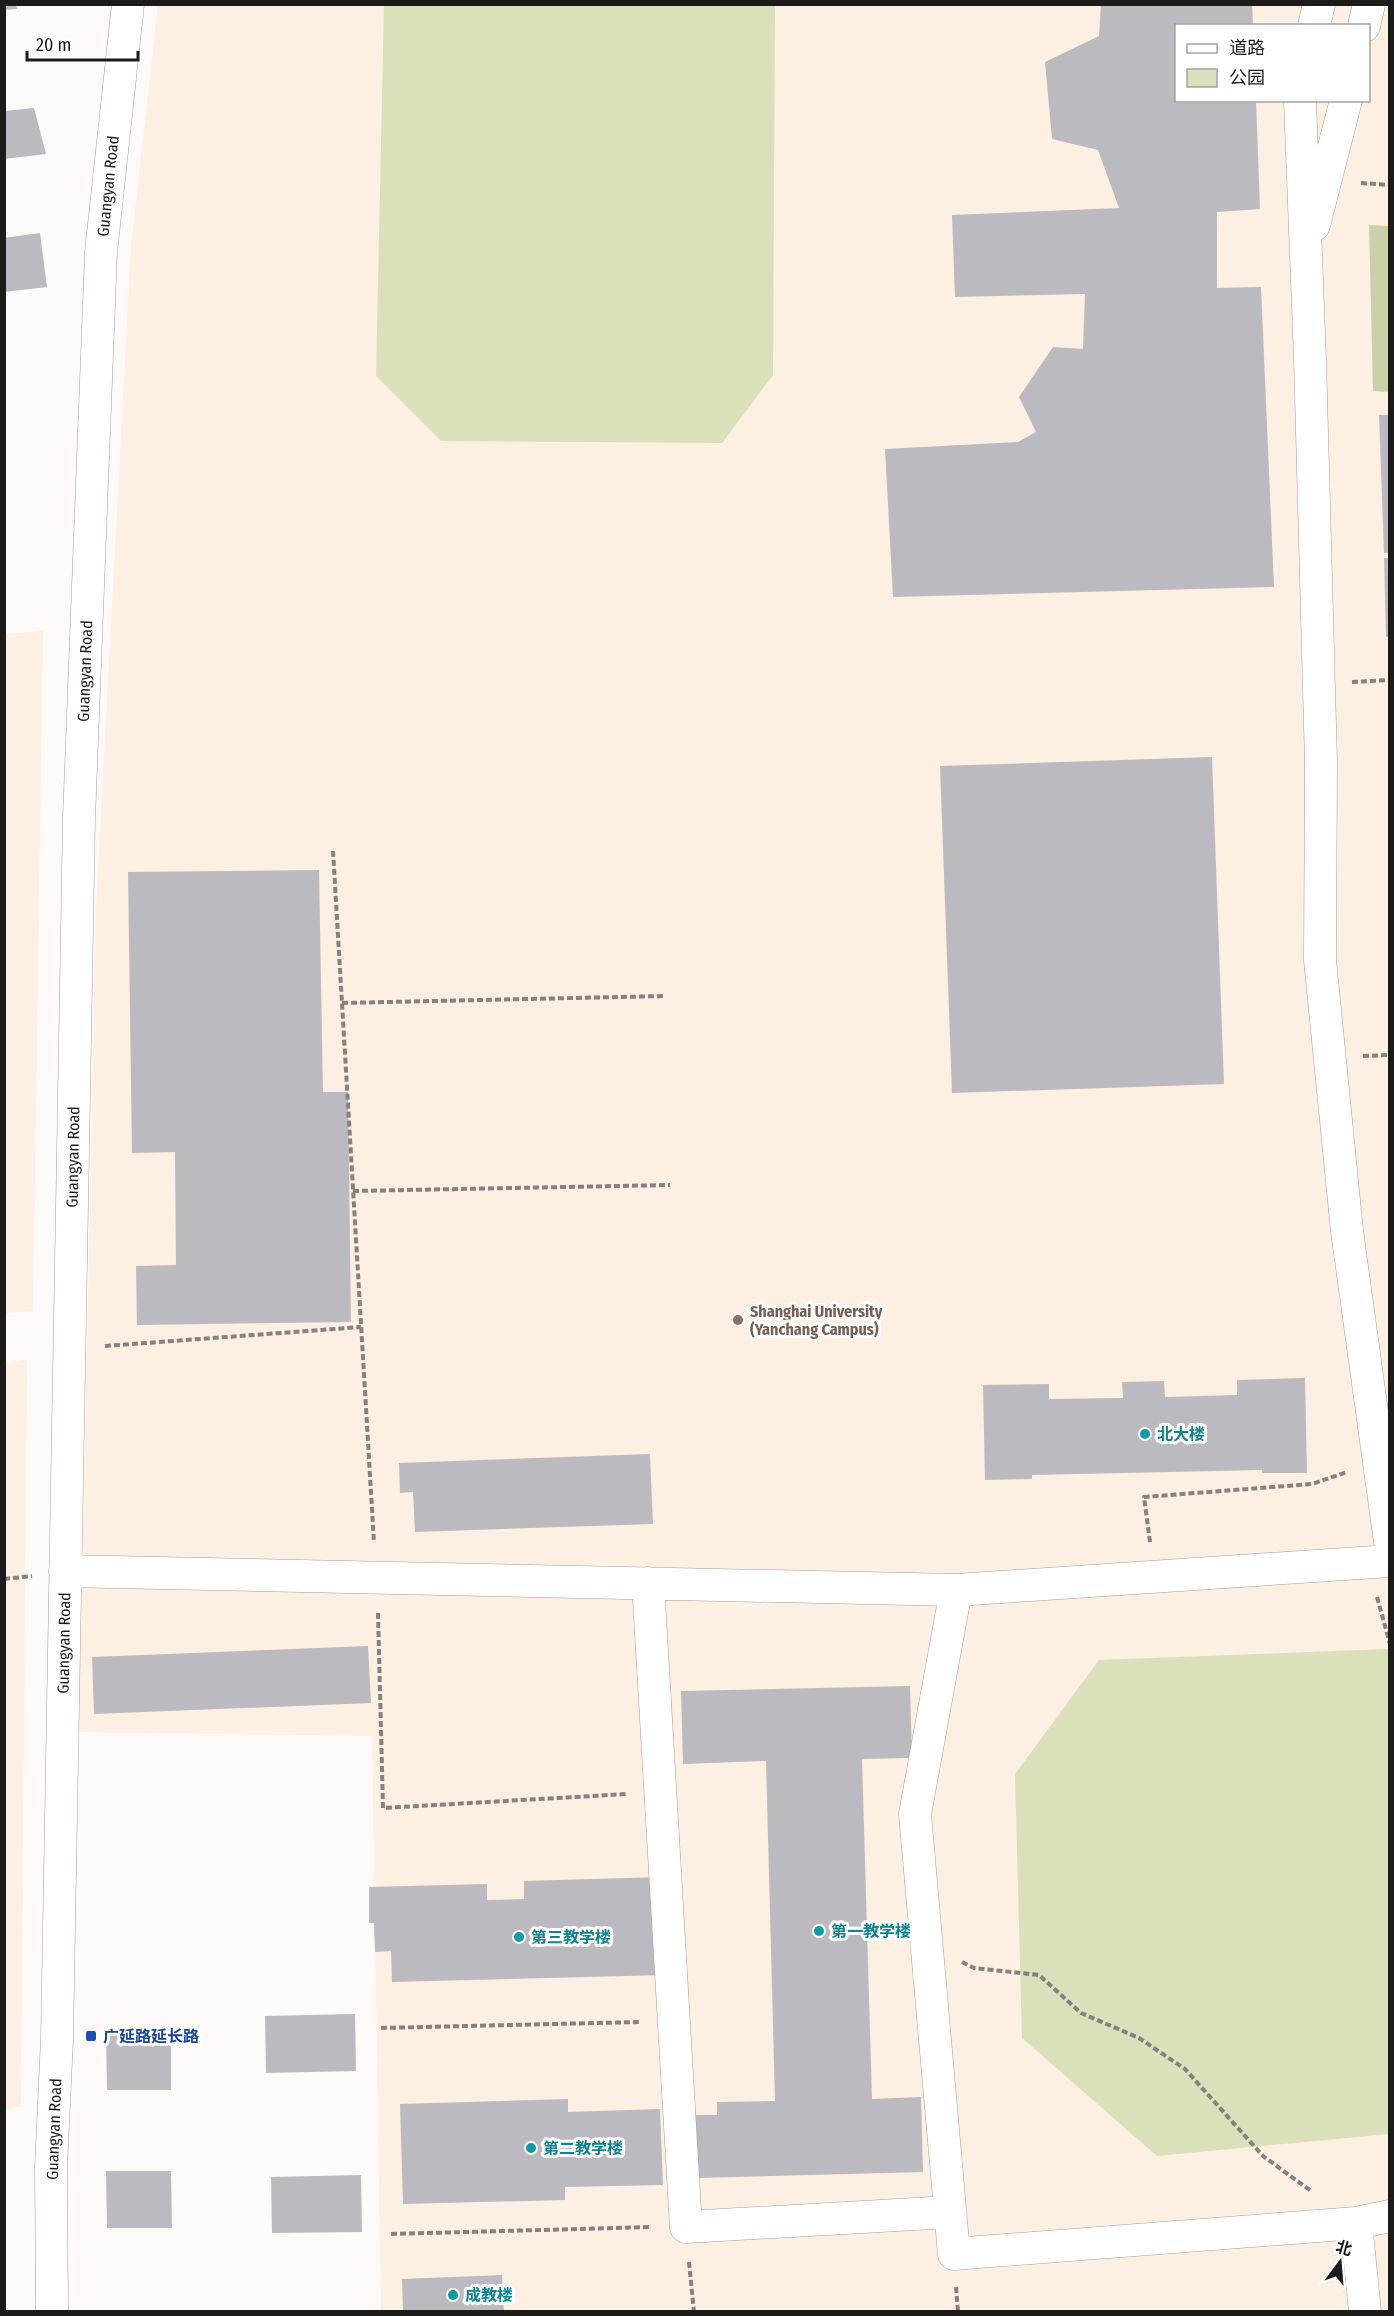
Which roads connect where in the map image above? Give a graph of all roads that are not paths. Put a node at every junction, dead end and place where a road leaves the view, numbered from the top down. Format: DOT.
graph roads {
  1 [pos="128,4"];
  2 [pos="1319,4"];
  3 [pos="1369,4"];
  4 [pos="1314,24"];
  5 [pos="1364,24"];
  6 [pos="1300,102"];
  7 [pos="1345,102"];
  8 [pos="1306,254"];
  9 [pos="1382,1555"];
  10 [pos="65,1571"];
  11 [pos="648,1583"];
  12 [pos="956,1590"];
  13 [pos="950,2212"];
  14 [pos="1389,2216"];
  15 [pos="1356,2223"];
  16 [pos="52,2312"];
  17 [pos="1365,2312"];
  1 -- 10 [label="street, Guangyan Road"];
  2 -- 4 [label="street"];
  3 -- 5 [label="street"];
  6 -- 8 [label="street"];
  7 -- 8 [label="street"];
  8 -- 9 [label="street"];
  9 -- 12 [label="street"];
  10 -- 11 [label="street"];
  10 -- 16 [label="street, Guangyan Road"];
  11 -- 12 [label="street"];
  11 -- 13 [label="street"];
  12 -- 13 [label="street"];
  13 -- 15 [label="street"];
  14 -- 15 [label="street"];
  15 -- 17 [label="street"];
}
